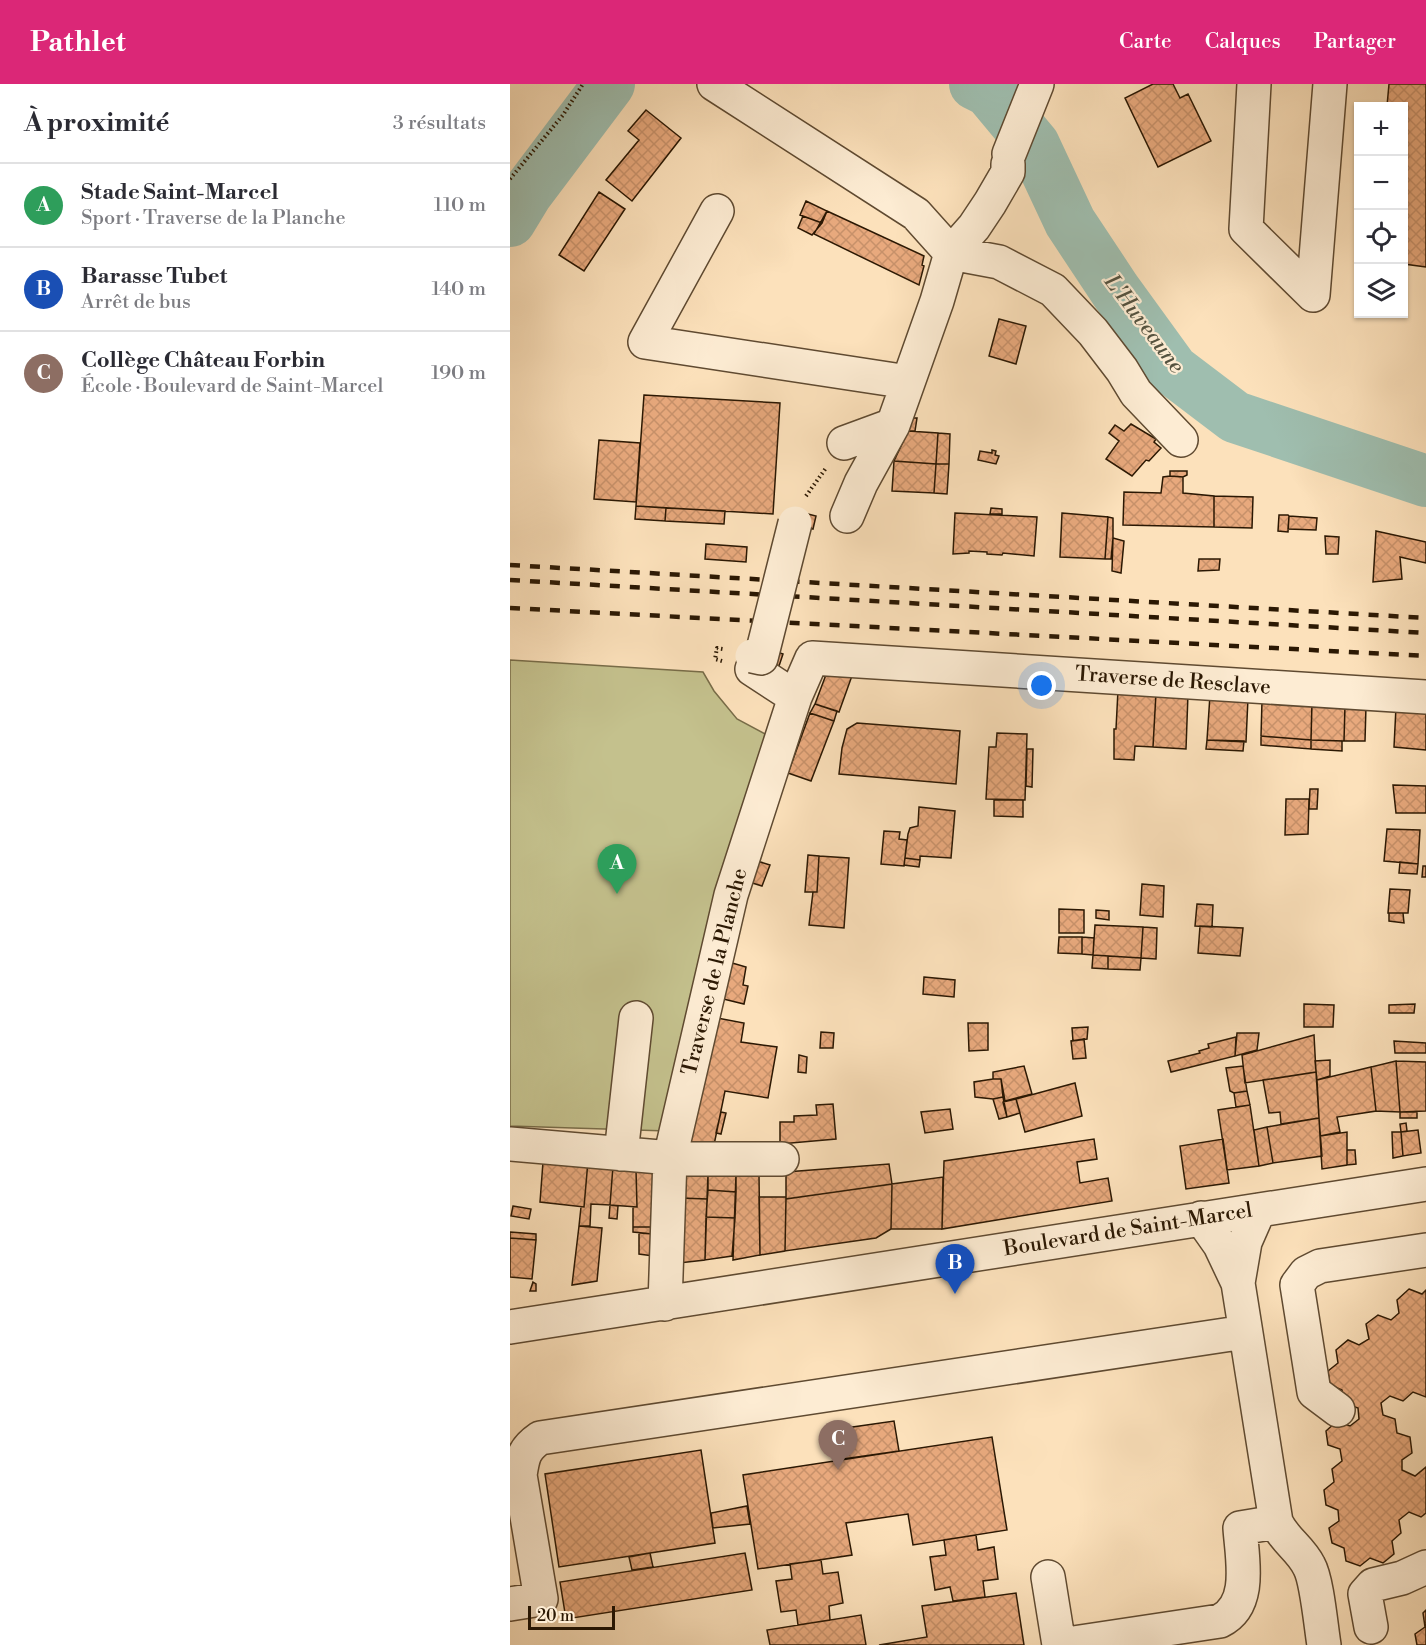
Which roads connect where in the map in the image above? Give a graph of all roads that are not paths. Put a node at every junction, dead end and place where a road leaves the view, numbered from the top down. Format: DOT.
graph roads {
  1 [pos="1037,84"];
  2 [pos="1254,84"];
  3 [pos="1330,84"];
  4 [pos="723,89"];
  5 [pos="717,211"];
  6 [pos="951,253"];
  7 [pos="908,382"];
  8 [pos="892,425"];
  9 [pos="1181,440"];
  10 [pos="844,443"];
  11 [pos="847,516"];
  12 [pos="795,523"];
  13 [pos="812,658"];
  14 [pos="795,697"];
  15 [pos="1426,697"];
  16 [pos="636,1018"];
  17 [pos="510,1144"];
  18 [pos="621,1154"];
  19 [pos="670,1158"];
  20 [pos="782,1159"];
  21 [pos="1426,1184"];
  22 [pos="1259,1210"];
  23 [pos="1201,1218"];
  24 [pos="1426,1250"];
  25 [pos="1238,1283"];
  26 [pos="665,1304"];
  27 [pos="510,1327"];
  28 [pos="1245,1332"];
  29 [pos="1338,1410"];
  30 [pos="1276,1522"];
  31 [pos="1426,1567"];
  32 [pos="1048,1577"];
  33 [pos="510,1604"];
  34 [pos="1371,1627"];
  35 [pos="1059,1645"];
  36 [pos="1324,1645"];
  1 -- 6 [label="street"];
  2 -- 3 [label="street"];
  4 -- 6 [label="street"];
  5 -- 7 [label="street"];
  6 -- 7 [label="street"];
  6 -- 9 [label="street"];
  7 -- 8 [label="street"];
  8 -- 10 [label="street"];
  8 -- 11 [label="street"];
  12 -- 14 [label="street, bridge"];
  13 -- 14 [label="street, Traverse de la Planche"];
  13 -- 15 [label="street, Traverse de Resclave"];
  14 -- 19 [label="street, Traverse de la Planche"];
  16 -- 18 [label="street"];
  17 -- 18 [label="street"];
  18 -- 19 [label="street"];
  19 -- 20 [label="street"];
  19 -- 26 [label="street, Traverse de la Planche"];
  21 -- 22 [label="street, Boulevard de Saint-Marcel"];
  22 -- 23 [label="street, Boulevard de Saint-Marcel"];
  22 -- 25 [label="street"];
  23 -- 25 [label="street"];
  23 -- 26 [label="street, Boulevard de Saint-Marcel"];
  24 -- 29 [label="street"];
  25 -- 28 [label="street"];
  26 -- 27 [label="street, Boulevard de Saint-Marcel"];
  28 -- 30 [label="street"];
  28 -- 33 [label="street"];
  30 -- 35 [label="street"];
  30 -- 36 [label="street"];
  31 -- 34 [label="street"];
  32 -- 35 [label="street"];
}
